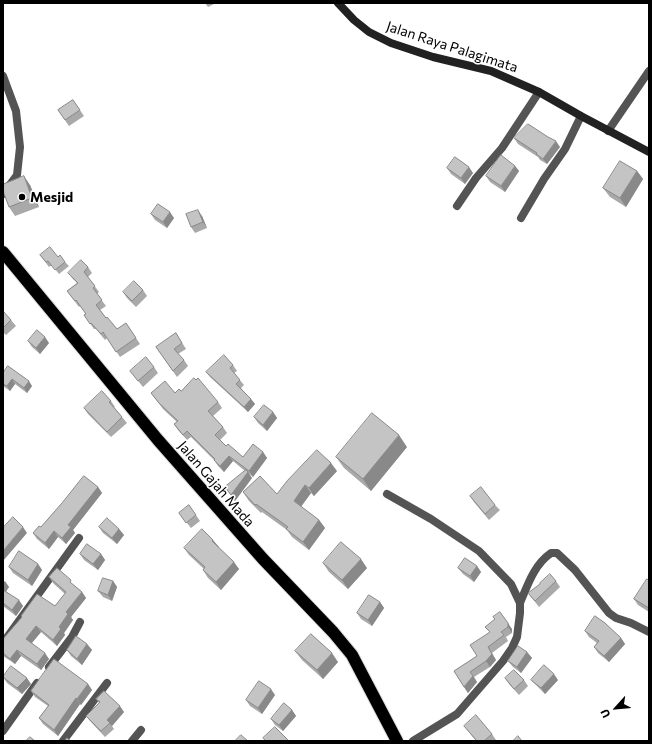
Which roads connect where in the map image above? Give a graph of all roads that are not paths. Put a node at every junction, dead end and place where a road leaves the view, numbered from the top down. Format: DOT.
graph roads {
  1 [pos="338,3"];
  2 [pos="649,71"];
  3 [pos="3,76"];
  4 [pos="539,92"];
  5 [pos="581,116"];
  6 [pos="608,131"];
  7 [pos="649,152"];
  8 [pos="3,194"];
  9 [pos="457,206"];
  10 [pos="520,218"];
  11 [pos="3,252"];
  12 [pos="387,494"];
  13 [pos="79,538"];
  14 [pos="520,603"];
  15 [pos="80,622"];
  16 [pos="649,632"];
  17 [pos="3,643"];
  18 [pos="106,683"];
  19 [pos="141,730"];
  20 [pos="3,731"];
  21 [pos="63,741"];
  22 [pos="132,741"];
  23 [pos="397,741"];
  24 [pos="413,741"];
  1 -- 4 [label="street, Jalan Raya Palagimata"];
  2 -- 6 [label="street"];
  3 -- 8 [label="street"];
  4 -- 5 [label="street, Jalan Raya Palagimata"];
  4 -- 9 [label="street"];
  5 -- 6 [label="street, Jalan Raya Palagimata"];
  5 -- 10 [label="street"];
  6 -- 7 [label="street, Jalan Raya Palagimata"];
  11 -- 23 [label="highway, Jalan Gajah Mada"];
  12 -- 14 [label="street"];
  13 -- 17 [label="street"];
  14 -- 16 [label="street"];
  14 -- 24 [label="street"];
  15 -- 20 [label="street"];
  18 -- 21 [label="street"];
  19 -- 22 [label="street"];
}
